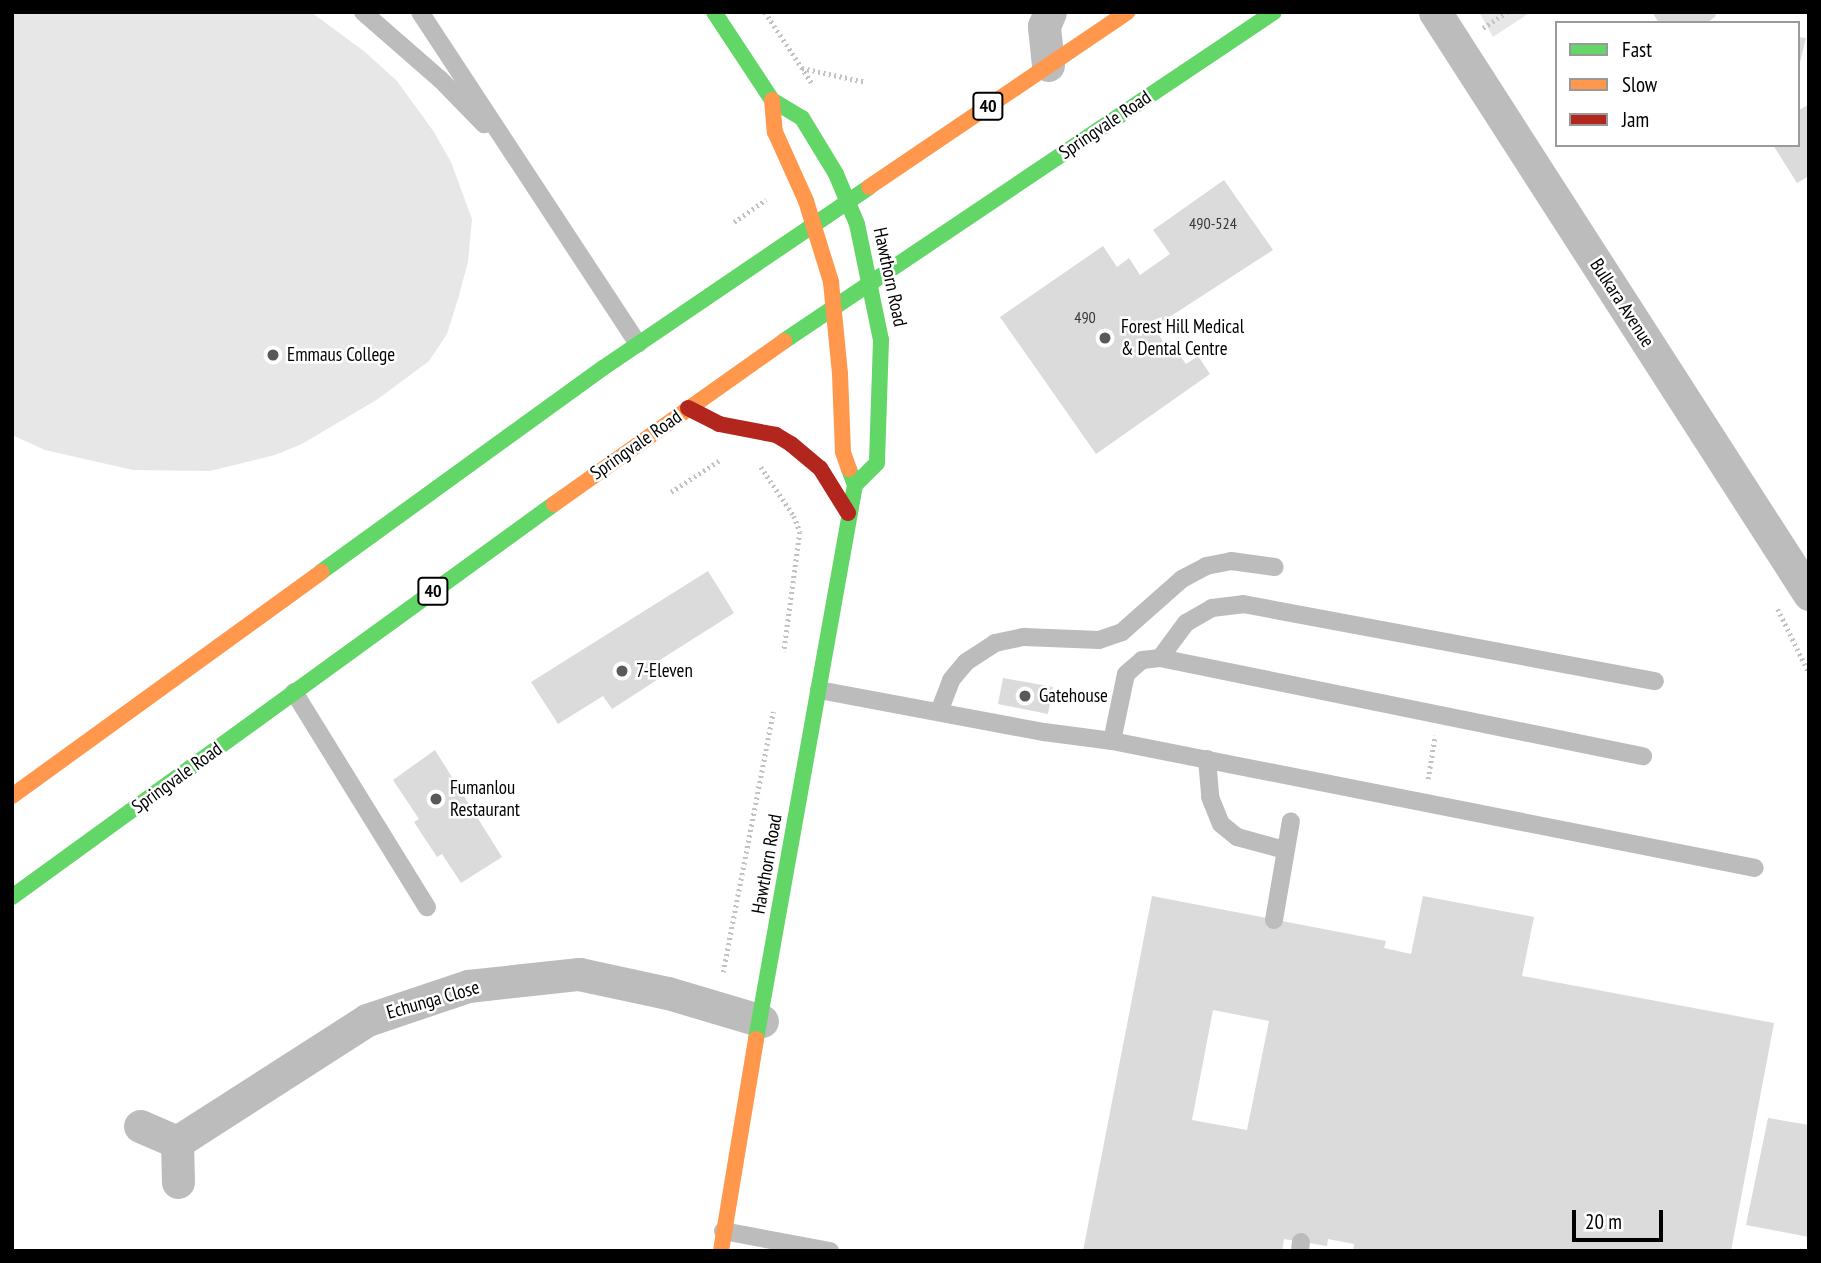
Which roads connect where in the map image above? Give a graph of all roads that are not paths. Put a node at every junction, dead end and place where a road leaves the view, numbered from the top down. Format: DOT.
graph roads {
  1 [pos="363,12"];
  2 [pos="420,12"];
  3 [pos="714,12"];
  4 [pos="1049,12"];
  5 [pos="1127,12"];
  6 [pos="1274,12"];
  7 [pos="1435,12"];
  8 [pos="1048,65"];
  9 [pos="772,100"];
  10 [pos="513,154"];
  11 [pos="848,201"];
  12 [pos="814,223"];
  13 [pos="871,281"];
  14 [pos="834,306"];
  15 [pos="638,344"];
  16 [pos="688,408"];
  17 [pos="855,485"];
  18 [pos="849,515"];
  19 [pos="1275,567"];
  20 [pos="1809,594"];
  21 [pos="1160,658"];
  22 [pos="1655,681"];
  23 [pos="819,690"];
  24 [pos="294,692"];
  25 [pos="939,712"];
  26 [pos="1112,741"];
  27 [pos="1643,757"];
  28 [pos="1207,759"];
  29 [pos="12,796"];
  30 [pos="1291,821"];
  31 [pos="1285,849"];
  32 [pos="1755,869"];
  33 [pos="12,897"];
  34 [pos="427,907"];
  35 [pos="1274,920"];
  36 [pos="762,1021"];
  37 [pos="141,1126"];
  38 [pos="177,1142"];
  39 [pos="178,1182"];
  40 [pos="723,1231"];
  41 [pos="721,1251"];
  42 [pos="830,1251"];
  1 -- 10 [label="lane"];
  2 -- 10 [label="lane"];
  3 -- 9 [label="main road, Hawthorn Road"];
  4 -- 8 [label="street"];
  5 -- 8 [label="main road, 40"];
  6 -- 13 [label="main road, Springvale Road / 40"];
  7 -- 20 [label="street, Bulkara Avenue"];
  8 -- 11 [label="main road, 40"];
  9 -- 11 [label="main road, Hawthorn Road"];
  9 -- 12 [label="main road, Hawthorn Road"];
  10 -- 15 [label="lane"];
  11 -- 12 [label="main road, 40"];
  11 -- 13 [label="main road, Hawthorn Road"];
  12 -- 14 [label="main road, Hawthorn Road"];
  12 -- 15 [label="main road, 40"];
  13 -- 14 [label="main road, Springvale Road / 40"];
  13 -- 17 [label="main road, Hawthorn Road"];
  14 -- 16 [label="main road, Springvale Road / 40"];
  14 -- 17 [label="main road, Hawthorn Road"];
  15 -- 29 [label="main road, 40"];
  16 -- 18 [label="main road"];
  16 -- 24 [label="main road, Springvale Road / 40"];
  17 -- 18 [label="main road, Hawthorn Road"];
  18 -- 23 [label="main road, Hawthorn Road"];
  19 -- 25 [label="lane"];
  21 -- 22 [label="lane"];
  21 -- 26 [label="lane"];
  21 -- 27 [label="lane"];
  23 -- 25 [label="lane"];
  23 -- 36 [label="main road, Hawthorn Road"];
  24 -- 33 [label="main road, Springvale Road / 40"];
  24 -- 34 [label="lane"];
  25 -- 26 [label="lane"];
  26 -- 28 [label="lane"];
  28 -- 31 [label="lane"];
  28 -- 32 [label="lane"];
  30 -- 31 [label="lane"];
  31 -- 35 [label="lane"];
  36 -- 38 [label="street, Echunga Close"];
  36 -- 40 [label="main road, Hawthorn Road"];
  37 -- 38 [label="street"];
  38 -- 39 [label="street"];
  40 -- 41 [label="main road, Hawthorn Road"];
  40 -- 42 [label="lane"];
}
